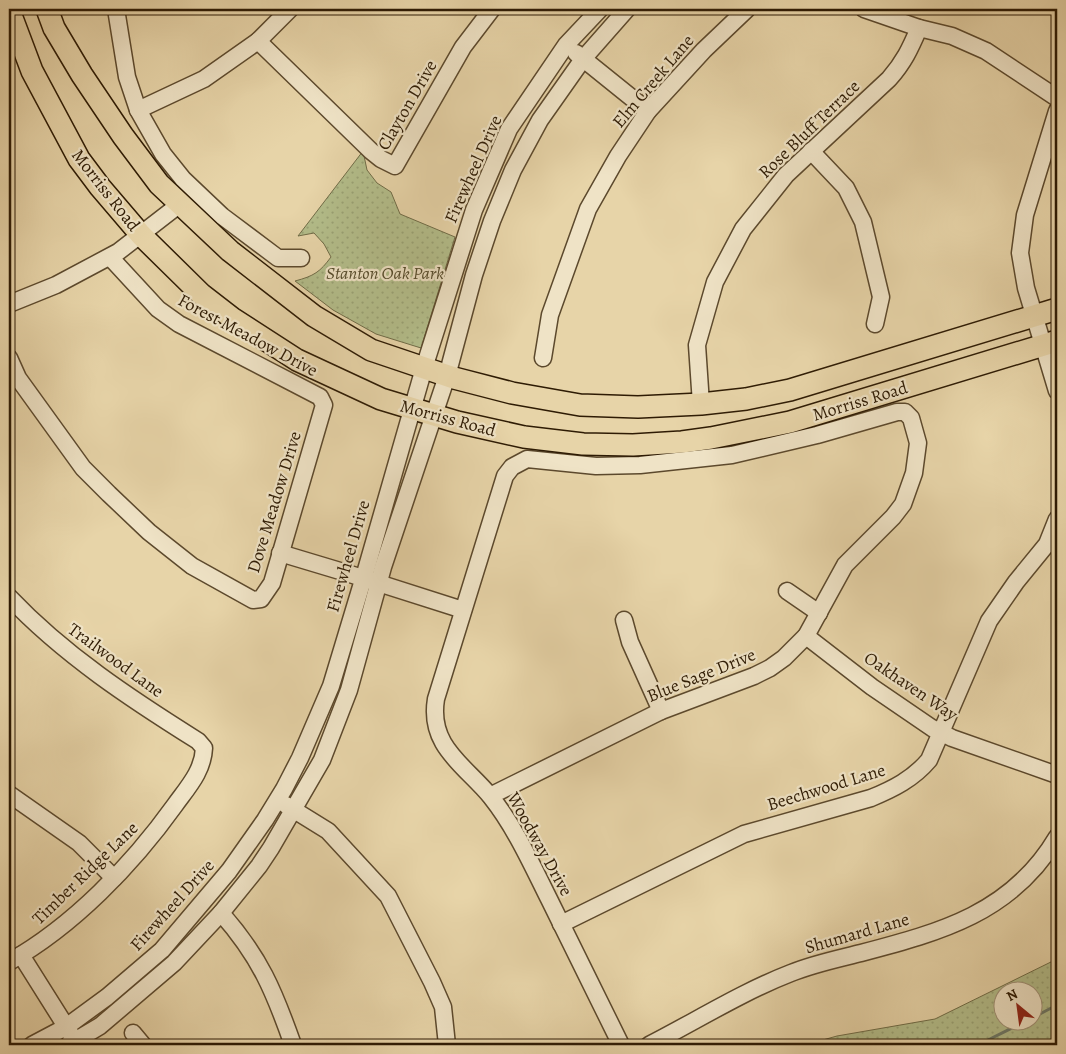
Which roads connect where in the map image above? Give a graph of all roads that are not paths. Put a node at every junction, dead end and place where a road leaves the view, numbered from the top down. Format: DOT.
graph roads {
  1 [pos="46,9"];
  2 [pos="116,9"];
  3 [pos="290,9"];
  4 [pos="492,9"];
  5 [pos="600,9"];
  6 [pos="627,9"];
  7 [pos="747,9"];
  8 [pos="864,9"];
  9 [pos="9,10"];
  10 [pos="919,28"];
  11 [pos="258,40"];
  12 [pos="566,45"];
  13 [pos="583,59"];
  14 [pos="1057,98"];
  15 [pos="138,110"];
  16 [pos="648,111"];
  17 [pos="1057,111"];
  18 [pos="812,151"];
  19 [pos="180,204"];
  20 [pos="141,235"];
  21 [pos="110,257"];
  22 [pos="301,258"];
  23 [pos="9,304"];
  24 [pos="1057,309"];
  25 [pos="1035,316"];
  26 [pos="875,324"];
  27 [pos="1050,343"];
  28 [pos="9,358"];
  29 [pos="543,358"];
  30 [pos="424,368"];
  31 [pos="448,376"];
  32 [pos="1057,392"];
  33 [pos="701,404"];
  34 [pos="324,405"];
  35 [pos="413,409"];
  36 [pos="435,415"];
  37 [pos="538,460"];
  38 [pos="1057,518"];
  39 [pos="280,553"];
  40 [pos="371,580"];
  41 [pos="787,591"];
  42 [pos="9,598"];
  43 [pos="463,610"];
  44 [pos="819,613"];
  45 [pos="624,620"];
  46 [pos="806,636"];
  47 [pos="662,711"];
  48 [pos="942,733"];
  49 [pos="204,748"];
  50 [pos="1057,775"];
  51 [pos="9,794"];
  52 [pos="490,796"];
  53 [pos="277,800"];
  54 [pos="294,810"];
  55 [pos="1057,837"];
  56 [pos="114,878"];
  57 [pos="221,913"];
  58 [pos="561,924"];
  59 [pos="15,959"];
  60 [pos="66,1027"];
  61 [pos="72,1043"];
  62 [pos="32,1045"];
  63 [pos="293,1045"];
  64 [pos="447,1045"];
  65 [pos="622,1045"];
  66 [pos="649,1045"];
  1 -- 19 [label="main road, Morriss Road"];
  2 -- 15 [label="street"];
  3 -- 11 [label="street"];
  4 -- 11 [label="street, Clayton Drive"];
  5 -- 12 [label="street, Firewheel Drive"];
  6 -- 13 [label="street, Firewheel Drive"];
  7 -- 16 [label="street, Elm Creek Lane"];
  8 -- 10 [label="street"];
  9 -- 20 [label="main road, Morriss Road"];
  10 -- 14 [label="street"];
  10 -- 18 [label="street, Rose Bluff Terrace"];
  11 -- 15 [label="street"];
  12 -- 13 [label="street"];
  12 -- 30 [label="street, Firewheel Drive"];
  13 -- 16 [label="street"];
  13 -- 31 [label="street, Firewheel Drive"];
  15 -- 22 [label="street"];
  16 -- 29 [label="street, Elm Creek Lane"];
  17 -- 25 [label="street"];
  18 -- 26 [label="street"];
  18 -- 33 [label="street, Rose Bluff Terrace"];
  19 -- 20 [label="street"];
  19 -- 30 [label="main road, Morriss Road"];
  20 -- 21 [label="street"];
  20 -- 35 [label="main road, Morriss Road"];
  21 -- 23 [label="street"];
  21 -- 34 [label="street, Forest Meadow Drive"];
  24 -- 25 [label="main road, Morriss Road"];
  25 -- 27 [label="street"];
  25 -- 33 [label="main road, Morriss Road"];
  27 -- 32 [label="street"];
  27 -- 36 [label="main road, Morriss Road"];
  28 -- 39 [label="street, Dove Meadow Drive"];
  30 -- 31 [label="main road, Morriss Road"];
  30 -- 35 [label="street, Firewheel Drive"];
  31 -- 33 [label="main road, Morriss Road"];
  31 -- 36 [label="street, Firewheel Drive"];
  34 -- 39 [label="street, Dove Meadow Drive"];
  35 -- 36 [label="main road, Morriss Road"];
  35 -- 40 [label="street, Firewheel Drive"];
  36 -- 40 [label="street, Firewheel Drive"];
  37 -- 43 [label="street, Woodway Drive"];
  37 -- 44 [label="street, Blue Sage Drive"];
  38 -- 48 [label="street, Beechwood Lane"];
  39 -- 40 [label="street"];
  40 -- 43 [label="street"];
  40 -- 53 [label="street, Firewheel Drive"];
  40 -- 54 [label="street, Firewheel Drive"];
  41 -- 44 [label="street"];
  42 -- 49 [label="street, Trailwood Lane"];
  43 -- 52 [label="street, Woodway Drive"];
  44 -- 46 [label="street, Blue Sage Drive"];
  45 -- 47 [label="street"];
  46 -- 47 [label="street, Blue Sage Drive"];
  46 -- 48 [label="street, Oakhaven Way"];
  47 -- 52 [label="street, Blue Sage Drive"];
  48 -- 50 [label="street, Oakhaven Way"];
  48 -- 58 [label="street, Beechwood Lane"];
  49 -- 56 [label="street, Timber Ridge Lane"];
  51 -- 56 [label="street"];
  52 -- 58 [label="street, Woodway Drive"];
  53 -- 54 [label="street"];
  53 -- 60 [label="street, Firewheel Drive"];
  54 -- 57 [label="street, Firewheel Drive"];
  54 -- 64 [label="street"];
  55 -- 66 [label="street, Shumard Lane"];
  56 -- 59 [label="street, Timber Ridge Lane"];
  57 -- 61 [label="street, Firewheel Drive"];
  57 -- 63 [label="street"];
  58 -- 65 [label="street, Woodway Drive"];
  59 -- 60 [label="street"];
  60 -- 61 [label="street"];
  60 -- 62 [label="street, Firewheel Drive"];
}
